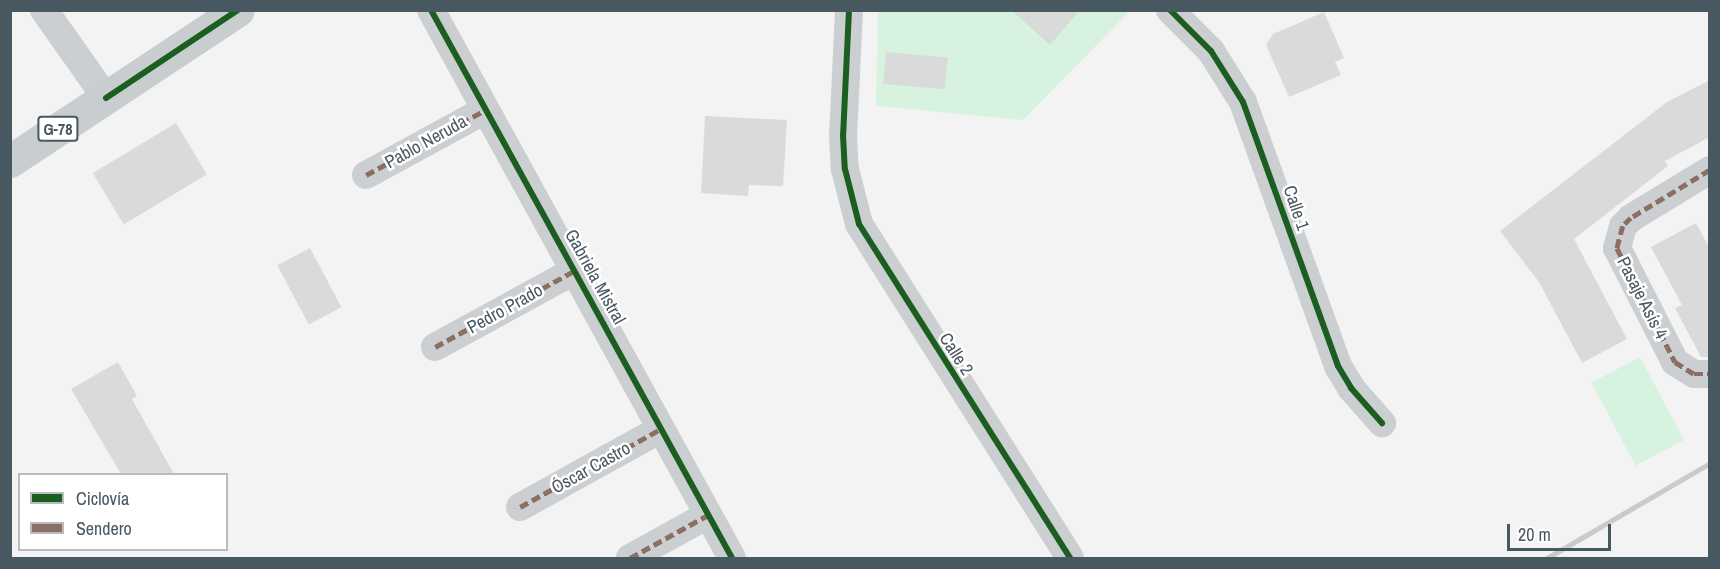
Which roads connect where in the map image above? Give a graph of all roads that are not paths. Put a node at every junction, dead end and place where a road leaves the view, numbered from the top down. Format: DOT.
graph roads {
  1 [pos="44,10"];
  2 [pos="238,10"];
  3 [pos="431,10"];
  4 [pos="849,10"];
  5 [pos="1170,10"];
  6 [pos="106,98"];
  7 [pos="485,110"];
  8 [pos="10,161"];
  9 [pos="1710,170"];
  10 [pos="366,175"];
  11 [pos="574,271"];
  12 [pos="435,347"];
  13 [pos="1710,374"];
  14 [pos="1382,423"];
  15 [pos="661,429"];
  16 [pos="520,507"];
  17 [pos="708,515"];
  18 [pos="630,558"];
  19 [pos="732,558"];
  20 [pos="1070,558"];
  1 -- 6 [label="street"];
  2 -- 6 [label="main road, G-78"];
  3 -- 7 [label="street, Gabriela Mistral"];
  4 -- 20 [label="street, Calle 2"];
  5 -- 14 [label="street, Calle 1"];
  6 -- 8 [label="main road, G-78"];
  7 -- 10 [label="street, Pablo Neruda"];
  7 -- 11 [label="street, Gabriela Mistral"];
  9 -- 13 [label="street, Pasaje Asís 4"];
  11 -- 12 [label="street, Pedro Prado"];
  11 -- 15 [label="street, Gabriela Mistral"];
  15 -- 16 [label="street, Óscar Castro"];
  15 -- 17 [label="street, Gabriela Mistral"];
  17 -- 18 [label="street"];
  17 -- 19 [label="street, Gabriela Mistral"];
}
